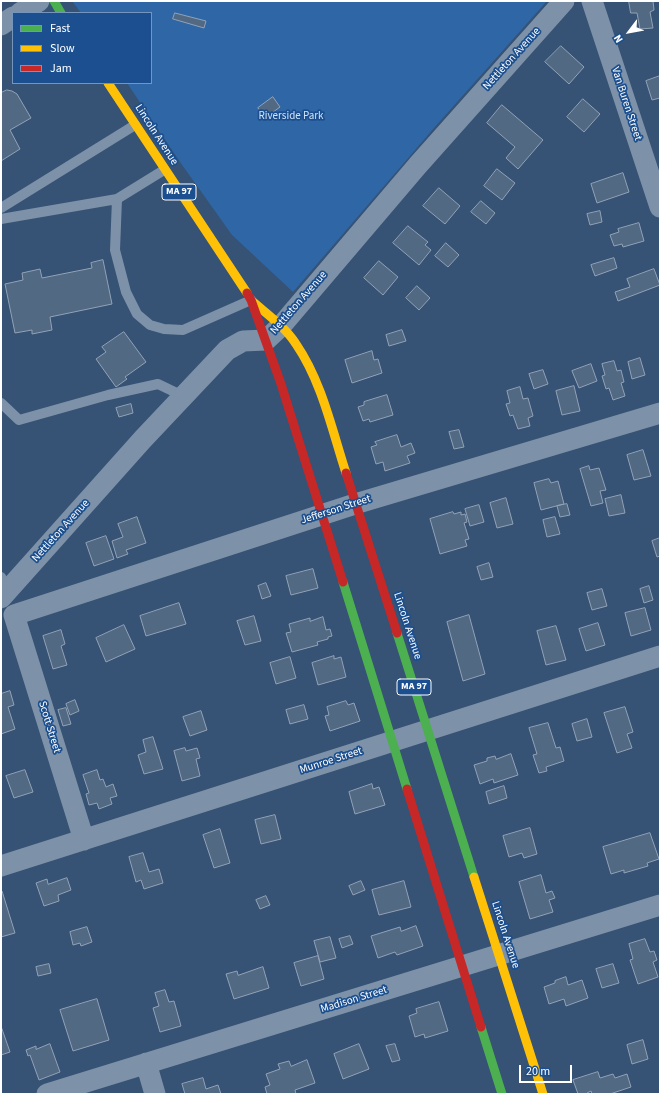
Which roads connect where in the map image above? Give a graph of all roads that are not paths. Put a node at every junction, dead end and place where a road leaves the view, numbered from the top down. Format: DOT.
graph roads {
  1 [pos="39,1"];
  2 [pos="54,1"];
  3 [pos="564,1"];
  4 [pos="592,1"];
  5 [pos="22,12"];
  6 [pos="61,12"];
  7 [pos="12,18"];
  8 [pos="1,25"];
  9 [pos="109,84"];
  10 [pos="135,125"];
  11 [pos="164,170"];
  12 [pos="654,170"];
  13 [pos="117,199"];
  14 [pos="660,207"];
  15 [pos="1,208"];
  16 [pos="1,219"];
  17 [pos="251,300"];
  18 [pos="281,326"];
  19 [pos="266,340"];
  20 [pos="183,396"];
  21 [pos="1,403"];
  22 [pos="660,413"];
  23 [pos="355,504"];
  24 [pos="321,515"];
  25 [pos="3,588"];
  26 [pos="14,615"];
  27 [pos="660,656"];
  28 [pos="427,730"];
  29 [pos="392,742"];
  30 [pos="84,840"];
  31 [pos="1,866"];
  32 [pos="660,905"];
  33 [pos="499,955"];
  34 [pos="462,967"];
  35 [pos="146,1063"];
  36 [pos="47,1094"];
  37 [pos="155,1094"];
  38 [pos="502,1094"];
  39 [pos="543,1094"];
  1 -- 5 [label="street"];
  2 -- 6 [label="main road"];
  3 -- 18 [label="street, Nettleton Avenue"];
  4 -- 12 [label="street, Van Buren Street"];
  7 -- 8 [label="street"];
  9 -- 10 [label="main road, Lincoln Avenue / MA 97"];
  10 -- 11 [label="main road, Lincoln Avenue / MA 97"];
  10 -- 15 [label="lane"];
  11 -- 13 [label="lane"];
  11 -- 17 [label="main road, Lincoln Avenue / MA 97"];
  12 -- 14 [label="street, Van Buren Street"];
  13 -- 16 [label="lane"];
  13 -- 17 [label="lane"];
  17 -- 18 [label="main road, Lincoln Avenue / MA 97"];
  17 -- 19 [label="main road, Lincoln Avenue / MA 97"];
  18 -- 19 [label="street, Nettleton Avenue"];
  18 -- 23 [label="main road, Lincoln Avenue / MA 97"];
  19 -- 20 [label="street, Nettleton Avenue"];
  19 -- 24 [label="main road, Lincoln Avenue / MA 97"];
  20 -- 21 [label="lane"];
  20 -- 25 [label="street, Nettleton Avenue"];
  22 -- 23 [label="street, Jefferson Street"];
  23 -- 24 [label="street, Jefferson Street"];
  23 -- 28 [label="main road, Lincoln Avenue / MA 97"];
  24 -- 26 [label="street, Jefferson Street"];
  24 -- 29 [label="main road, Lincoln Avenue / MA 97"];
  26 -- 30 [label="street, Scott Street"];
  27 -- 28 [label="street, Munroe Street"];
  28 -- 29 [label="street, Munroe Street"];
  28 -- 33 [label="main road, Lincoln Avenue / MA 97"];
  29 -- 30 [label="street, Munroe Street"];
  29 -- 34 [label="main road, Lincoln Avenue / MA 97"];
  30 -- 31 [label="street, Munroe Street"];
  32 -- 33 [label="street, Madison Street"];
  33 -- 34 [label="street, Madison Street"];
  33 -- 39 [label="main road, Lincoln Avenue / MA 97"];
  34 -- 35 [label="street, Madison Street"];
  34 -- 38 [label="main road, Lincoln Avenue / MA 97"];
  35 -- 36 [label="street, Madison Street"];
  35 -- 37 [label="street"];
}
